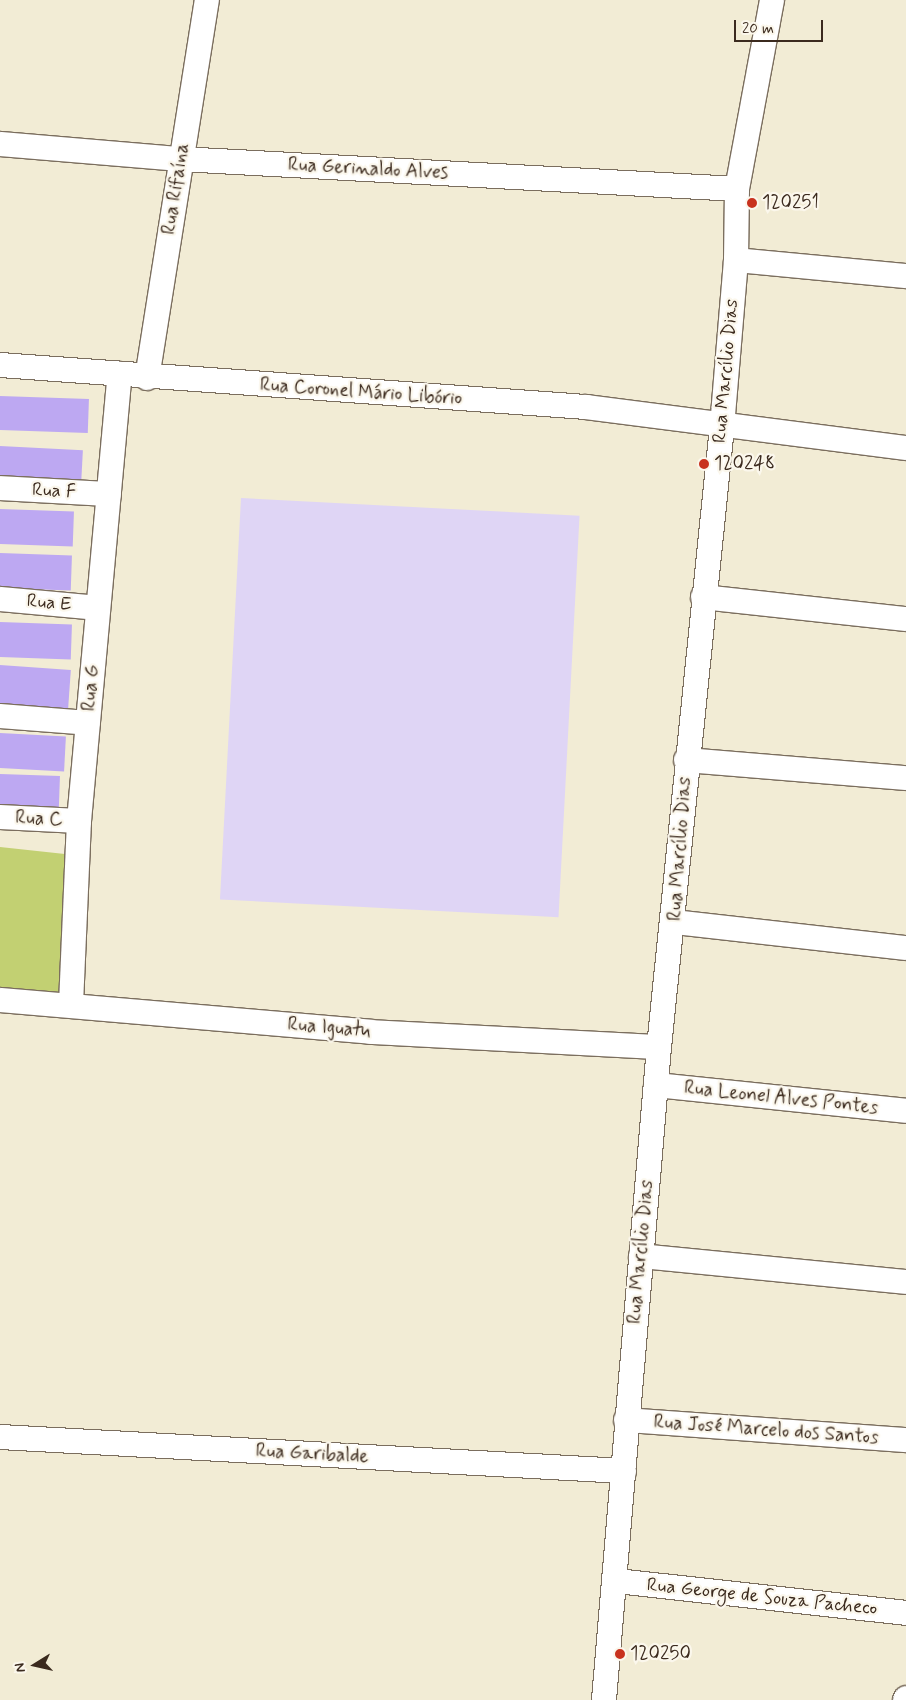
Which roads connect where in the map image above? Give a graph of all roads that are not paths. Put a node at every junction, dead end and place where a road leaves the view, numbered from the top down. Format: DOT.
graph roads {
  1 [pos="207,0"];
  2 [pos="772,0"];
  3 [pos="0,144"];
  4 [pos="180,159"];
  5 [pos="737,189"];
  6 [pos="736,260"];
  7 [pos="906,276"];
  8 [pos="0,364"];
  9 [pos="120,374"];
  10 [pos="147,378"];
  11 [pos="722,427"];
  12 [pos="906,448"];
  13 [pos="0,488"];
  14 [pos="108,494"];
  15 [pos="703,597"];
  16 [pos="0,599"];
  17 [pos="98,608"];
  18 [pos="906,619"];
  19 [pos="0,716"];
  20 [pos="88,723"];
  21 [pos="686,760"];
  22 [pos="906,778"];
  23 [pos="0,817"];
  24 [pos="79,821"];
  25 [pos="674,922"];
  26 [pos="906,948"];
  27 [pos="0,1000"];
  28 [pos="70,1004"];
  29 [pos="659,1046"];
  30 [pos="656,1085"];
  31 [pos="906,1111"];
  32 [pos="642,1256"];
  33 [pos="906,1282"];
  34 [pos="626,1420"];
  35 [pos="0,1437"];
  36 [pos="906,1440"];
  37 [pos="624,1471"];
  38 [pos="617,1581"];
  39 [pos="906,1613"];
  40 [pos="604,1700"];
  1 -- 4 [label="street, Rua Rifaína"];
  2 -- 5 [label="street, Rua Marcílio Dias"];
  3 -- 4 [label="street, Rua Gerinaldo Alves"];
  4 -- 5 [label="street, Rua Gerinaldo Alves"];
  4 -- 10 [label="street, Rua Rifaína"];
  5 -- 6 [label="street, Rua Marcílio Dias"];
  6 -- 7 [label="street"];
  6 -- 11 [label="street, Rua Marcílio Dias"];
  8 -- 9 [label="street, Rua Coronel Mário Libório"];
  9 -- 10 [label="street, Rua Coronel Mário Libório"];
  9 -- 14 [label="street, Rua G"];
  10 -- 11 [label="street, Rua Coronel Mário Libório"];
  11 -- 12 [label="street, Rua Coronel Mário Libório"];
  11 -- 15 [label="street, Rua Marcílio Dias"];
  13 -- 14 [label="street, Rua F"];
  14 -- 17 [label="street, Rua G"];
  15 -- 18 [label="street"];
  15 -- 21 [label="street, Rua Marcílio Dias"];
  16 -- 17 [label="street, Rua E"];
  17 -- 20 [label="street, Rua G"];
  19 -- 20 [label="street"];
  20 -- 24 [label="street, Rua G"];
  21 -- 22 [label="street"];
  21 -- 25 [label="street, Rua Marcílio Dias"];
  23 -- 24 [label="street, Rua C"];
  24 -- 28 [label="street, Rua G"];
  25 -- 26 [label="street"];
  25 -- 29 [label="street, Rua Marcílio Dias"];
  27 -- 28 [label="street, Rua Iguatu"];
  28 -- 29 [label="street, Rua Iguatu"];
  29 -- 30 [label="street, Rua Marcílio Dias"];
  30 -- 31 [label="street, Rua Leonel Alves Pontes"];
  30 -- 32 [label="street, Rua Marcílio Dias"];
  32 -- 33 [label="street"];
  32 -- 34 [label="street, Rua Marcílio Dias"];
  34 -- 36 [label="street, Rua José Marcelo dos Santos"];
  34 -- 37 [label="street, Rua Marcílio Dias"];
  35 -- 37 [label="street, Rua Garibalde"];
  37 -- 38 [label="street, Rua Marcílio Dias"];
  38 -- 39 [label="street, Rua George de Souza Pacheco"];
  38 -- 40 [label="street, Rua Marcílio Dias"];
}
